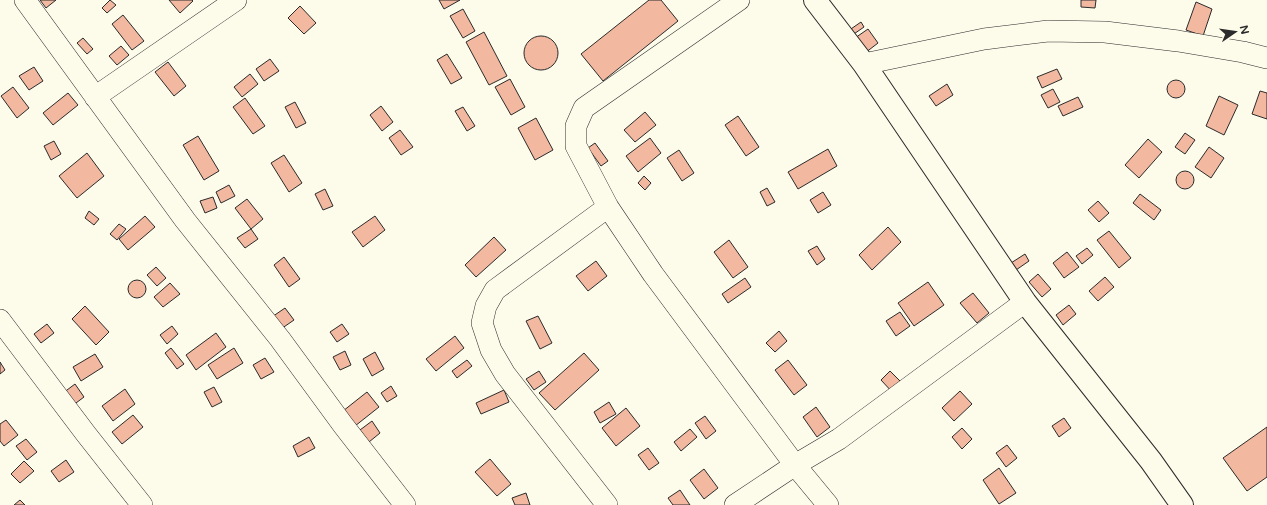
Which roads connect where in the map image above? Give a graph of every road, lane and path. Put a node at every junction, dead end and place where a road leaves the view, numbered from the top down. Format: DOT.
graph roads {
  1 [pos="25,0"];
  2 [pos="236,0"];
  3 [pos="739,0"];
  4 [pos="815,0"];
  5 [pos="1267,58"];
  6 [pos="864,64"];
  7 [pos="95,97"];
  8 [pos="608,207"];
  9 [pos="1025,302"];
  10 [pos="0,320"];
  11 [pos="795,465"];
  12 [pos="142,505"];
  13 [pos="405,505"];
  14 [pos="607,505"];
  15 [pos="734,505"];
  16 [pos="828,505"];
  17 [pos="1182,505"];
  1 -- 7 [label="street"];
  2 -- 7 [label="street"];
  3 -- 8 [label="street"];
  4 -- 6 [label="main road"];
  5 -- 6 [label="street"];
  6 -- 9 [label="main road"];
  7 -- 13 [label="street"];
  8 -- 11 [label="street"];
  8 -- 14 [label="street"];
  9 -- 11 [label="street"];
  9 -- 17 [label="main road"];
  10 -- 12 [label="street"];
  11 -- 15 [label="street"];
  11 -- 16 [label="street"];
}
